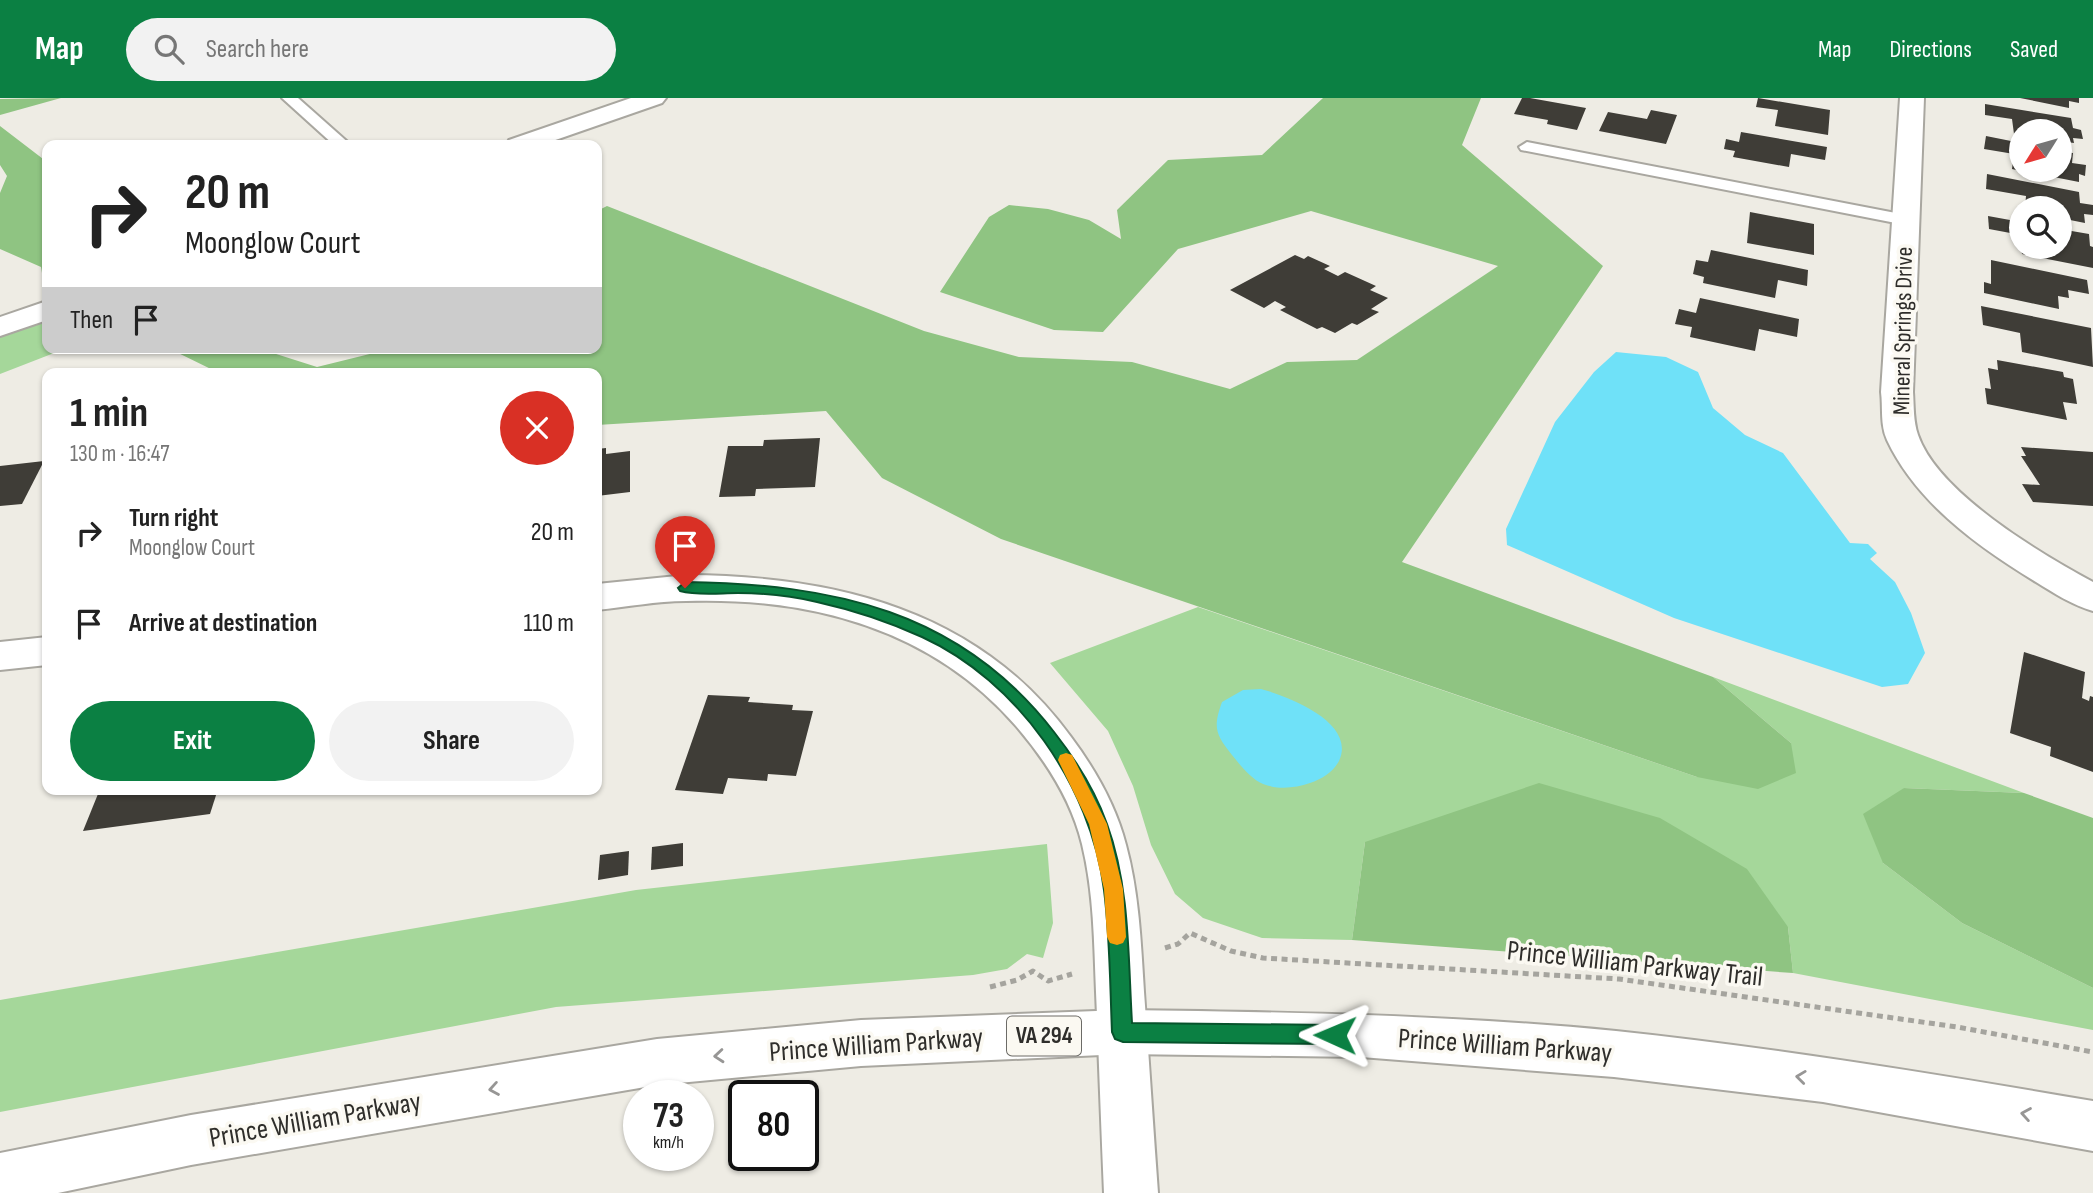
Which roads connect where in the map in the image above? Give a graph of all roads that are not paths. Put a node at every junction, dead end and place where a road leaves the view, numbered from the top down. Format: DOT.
graph roads {
  1 [pos="289,98"];
  2 [pos="654,98"];
  3 [pos="1913,98"];
  4 [pos="336,140"];
  5 [pos="532,140"];
  6 [pos="1527,147"];
  7 [pos="1906,220"];
  8 [pos="42,312"];
  9 [pos="0,327"];
  10 [pos="602,596"];
  11 [pos="2093,598"];
  12 [pos="42,652"];
  13 [pos="0,656"];
  14 [pos="1123,1032"];
  15 [pos="2093,1126"];
  16 [pos="0,1179"];
  17 [pos="1131,1193"];
  1 -- 4 [label="lane"];
  2 -- 5 [label="main road"];
  3 -- 7 [label="main road, Mineral Springs Drive"];
  6 -- 7 [label="lane"];
  7 -- 11 [label="main road, Mineral Springs Drive"];
  8 -- 9 [label="main road"];
  10 -- 14 [label="main road"];
  12 -- 13 [label="main road"];
  15 -- 14 [label="main road, Prince William Parkway / VA 294, one-way"];
  14 -- 16 [label="main road, Prince William Parkway / VA 294, one-way"];
  14 -- 17 [label="main road"];
}
